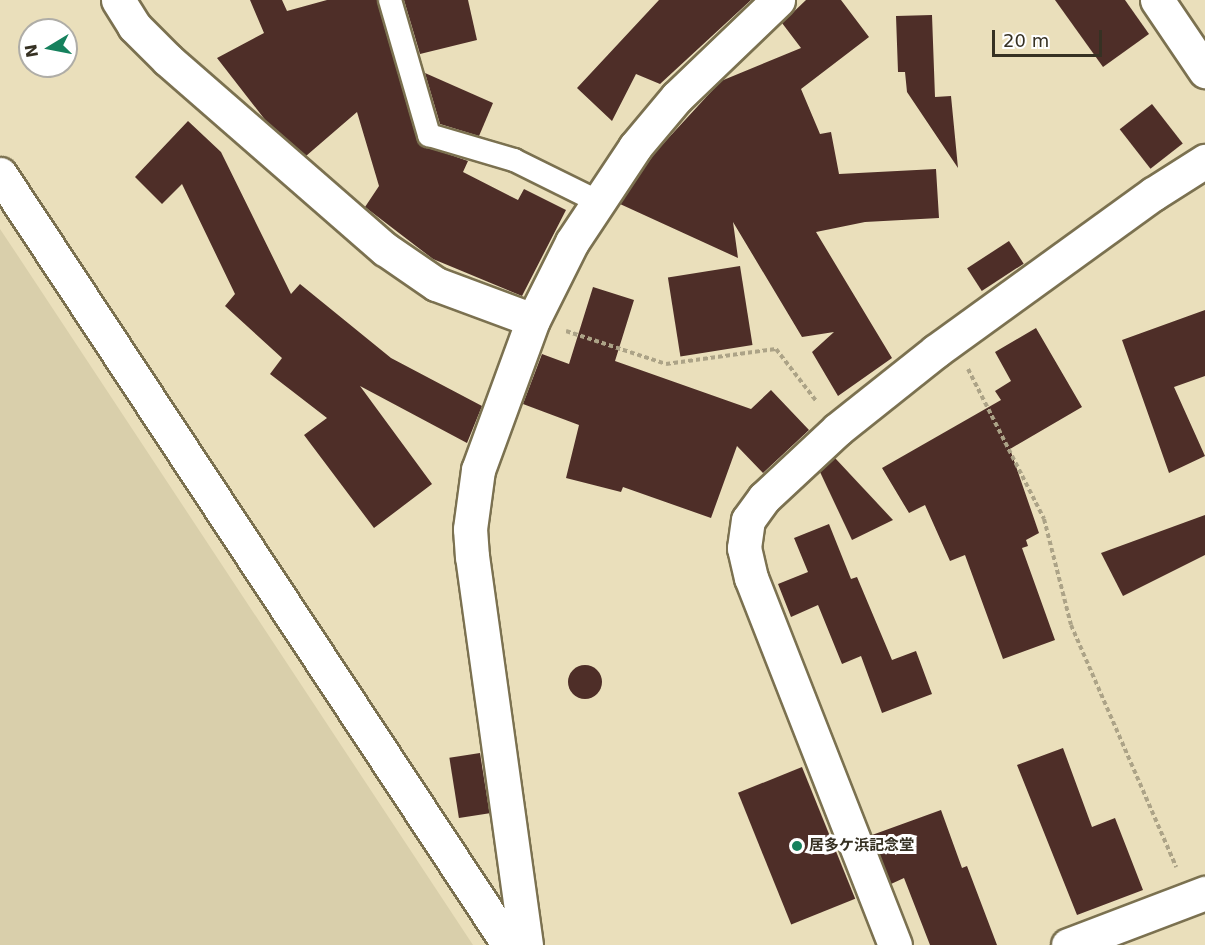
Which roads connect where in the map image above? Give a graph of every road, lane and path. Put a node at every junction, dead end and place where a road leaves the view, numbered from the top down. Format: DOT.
graph roads {
  1 [pos="118,0"];
  2 [pos="390,0"];
  3 [pos="778,0"];
  4 [pos="1157,0"];
  5 [pos="1205,70"];
  6 [pos="1205,161"];
  7 [pos="0,174"];
  8 [pos="599,202"];
  9 [pos="533,320"];
  10 [pos="953,340"];
  11 [pos="838,429"];
  12 [pos="1198,896"];
  13 [pos="509,945"];
  14 [pos="526,945"];
  15 [pos="895,945"];
  16 [pos="1068,945"];
  1 -- 9 [label="street"];
  2 -- 8 [label="lane"];
  3 -- 8 [label="street"];
  4 -- 5 [label="street"];
  6 -- 10 [label="street"];
  7 -- 13 [label="street"];
  8 -- 9 [label="street"];
  9 -- 11 [label="path"];
  9 -- 14 [label="street"];
  10 -- 11 [label="street"];
  10 -- 12 [label="path"];
  11 -- 15 [label="street"];
  12 -- 16 [label="street"];
}
